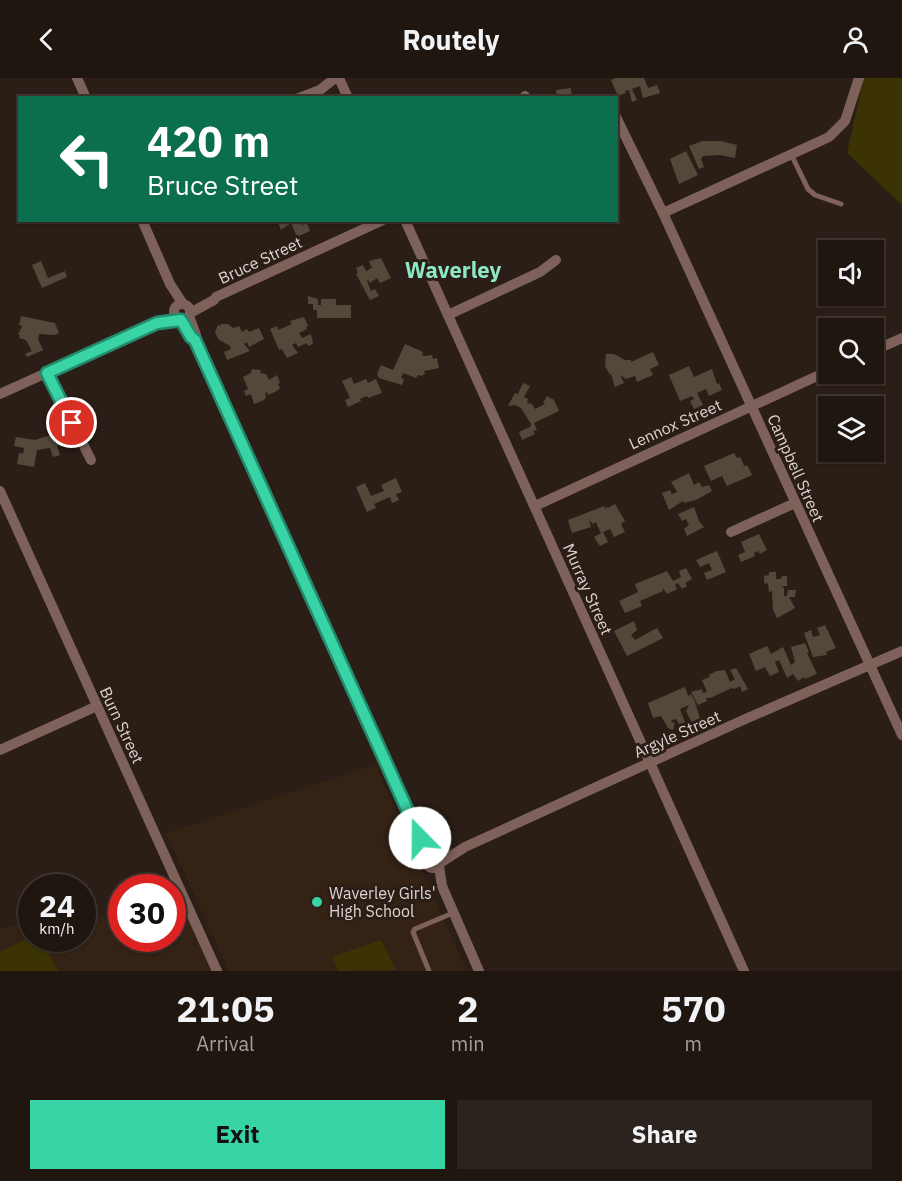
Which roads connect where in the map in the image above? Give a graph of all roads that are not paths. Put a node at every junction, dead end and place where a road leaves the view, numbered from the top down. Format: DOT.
graph roads {
  1 [pos="77,78"];
  2 [pos="337,78"];
  3 [pos="859,78"];
  4 [pos="85,96"];
  5 [pos="304,96"];
  6 [pos="347,96"];
  7 [pos="618,121"];
  8 [pos="791,154"];
  9 [pos="841,204"];
  10 [pos="663,213"];
  11 [pos="142,222"];
  12 [pos="379,222"];
  13 [pos="406,222"];
  14 [pos="556,260"];
  15 [pos="182,312"];
  16 [pos="448,315"];
  17 [pos="902,338"];
  18 [pos="884,346"];
  19 [pos="47,373"];
  20 [pos="818,376"];
  21 [pos="0,394"];
  22 [pos="752,406"];
  23 [pos="91,460"];
  24 [pos="0,491"];
  25 [pos="795,503"];
  26 [pos="535,506"];
  27 [pos="731,532"];
  28 [pos="902,651"];
  29 [pos="871,665"];
  30 [pos="97,706"];
  31 [pos="902,735"];
  32 [pos="0,750"];
  33 [pos="650,762"];
  34 [pos="434,861"];
  35 [pos="453,913"];
  36 [pos="217,971"];
  37 [pos="429,971"];
  38 [pos="479,971"];
  39 [pos="744,971"];
  1 -- 4 [label="street"];
  2 -- 5 [label="street"];
  2 -- 6 [label="street"];
  3 -- 8 [label="street"];
  7 -- 10 [label="street, Campbell Street"];
  8 -- 9 [label="lane"];
  8 -- 10 [label="street"];
  10 -- 22 [label="street, Campbell Street"];
  11 -- 15 [label="street"];
  12 -- 15 [label="street, Bruce Street"];
  13 -- 16 [label="street, Murray Street"];
  14 -- 16 [label="street"];
  15 -- 19 [label="street, Bruce Street"];
  15 -- 34 [label="street"];
  16 -- 26 [label="street, Murray Street"];
  17 -- 18 [label="street"];
  19 -- 21 [label="street, Bruce Street"];
  19 -- 23 [label="street"];
  20 -- 22 [label="street, Lennox Street"];
  22 -- 25 [label="street, Campbell Street"];
  22 -- 26 [label="street, Lennox Street"];
  24 -- 30 [label="street, Burn Street"];
  25 -- 27 [label="street"];
  25 -- 29 [label="street, Campbell Street"];
  26 -- 33 [label="street, Murray Street"];
  28 -- 29 [label="street, Argyle Street"];
  29 -- 31 [label="street, Campbell Street"];
  29 -- 33 [label="street, Argyle Street"];
  30 -- 32 [label="street"];
  30 -- 36 [label="street, Burn Street"];
  33 -- 34 [label="street, Argyle Street"];
  33 -- 39 [label="street, Murray Street"];
  34 -- 35 [label="street"];
  35 -- 37 [label="lane"];
  35 -- 38 [label="street"];
}
